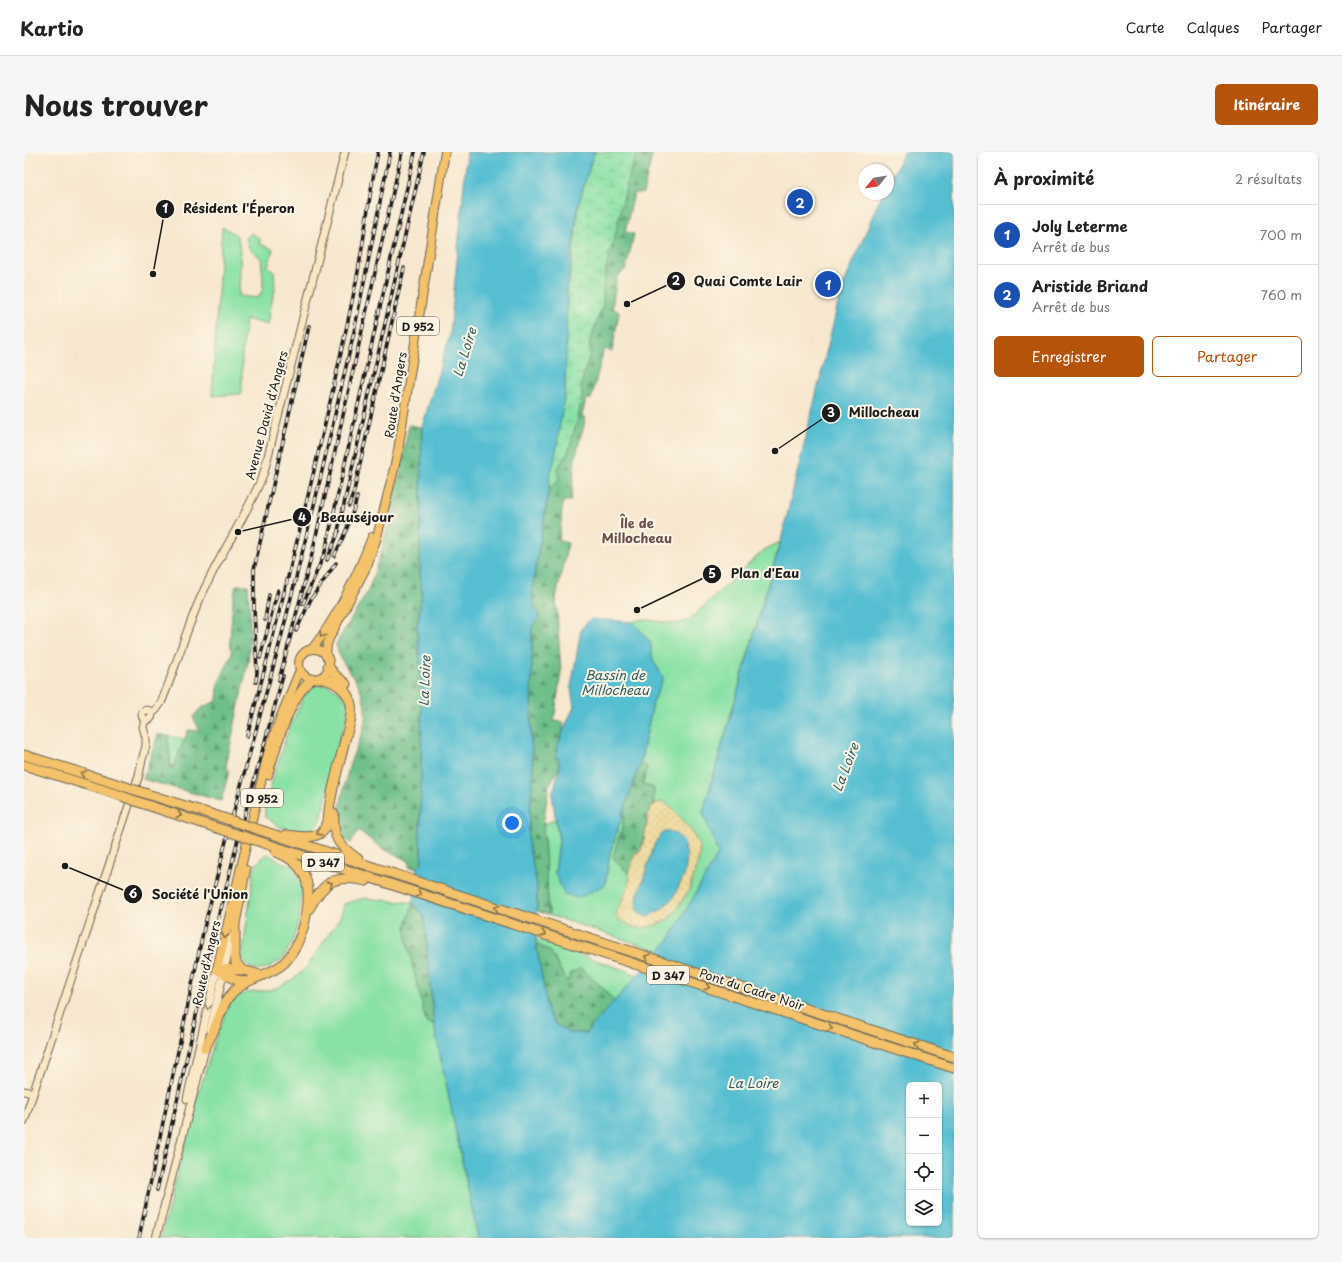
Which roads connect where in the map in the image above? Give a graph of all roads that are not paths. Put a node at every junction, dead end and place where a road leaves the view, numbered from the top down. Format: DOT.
graph roads {
  1 [pos="345,152"];
  2 [pos="445,152"];
  3 [pos="386,499"];
  4 [pos="312,649"];
  5 [pos="326,656"];
  6 [pos="328,666"];
  7 [pos="300,670"];
  8 [pos="316,678"];
  9 [pos="24,755"];
  10 [pos="24,764"];
  11 [pos="266,832"];
  12 [pos="263,845"];
  13 [pos="365,865"];
  14 [pos="382,884"];
  15 [pos="307,914"];
  16 [pos="234,926"];
  17 [pos="242,970"];
  18 [pos="222,971"];
  19 [pos="261,975"];
  20 [pos="246,982"];
  21 [pos="205,1048"];
  22 [pos="954,1057"];
  23 [pos="954,1068"];
  24 [pos="24,1090"];
  25 [pos="33,1093"];
  26 [pos="24,1121"];
  27 [pos="166,1195"];
  28 [pos="156,1238"];
  1 -- 25 [label="street, Avenue David d'Angers"];
  2 -- 3 [label="main road, Route d'Angers / D 952"];
  3 -- 4 [label="main road, Route d'Angers / D 952, one-way"];
  3 -- 5 [label="main road, Route d'Angers / D 952"];
  4 -- 5 [label="main road"];
  4 -- 7 [label="main road"];
  5 -- 6 [label="main road"];
  6 -- 8 [label="main road"];
  6 -- 13 [label="highway"];
  7 -- 8 [label="main road"];
  7 -- 18 [label="main road, Route d'Angers / D 952, one-way"];
  8 -- 11 [label="highway, one-way"];
  8 -- 16 [label="main road, Route d'Angers / D 952"];
  11 -- 9 [label="highway, D 347, one-way, bridge"];
  10 -- 12 [label="highway, D 347, one-way, bridge"];
  11 -- 13 [label="highway, D 347"];
  12 -- 14 [label="highway, D 347"];
  12 -- 15 [label="highway"];
  22 -- 13 [label="highway, Pont du Cadre Noir / D 347, one-way"];
  15 -- 14 [label="highway, one-way"];
  14 -- 23 [label="highway, Pont du Cadre Noir / D 347, one-way"];
  15 -- 19 [label="highway"];
  16 -- 17 [label="highway"];
  16 -- 18 [label="street, Route d'Angers / D 952"];
  17 -- 18 [label="highway"];
  17 -- 19 [label="highway"];
  18 -- 20 [label="highway"];
  18 -- 21 [label="street, Route d'Angers / D 952"];
  18 -- 27 [label="street, Route d'Angers / D 952, one-way"];
  19 -- 20 [label="highway"];
  20 -- 21 [label="highway"];
  21 -- 27 [label="street, Route d'Angers / D 952"];
  24 -- 25 [label="street"];
  25 -- 26 [label="street"];
  27 -- 28 [label="street, Route d'Angers / D 952"];
}
